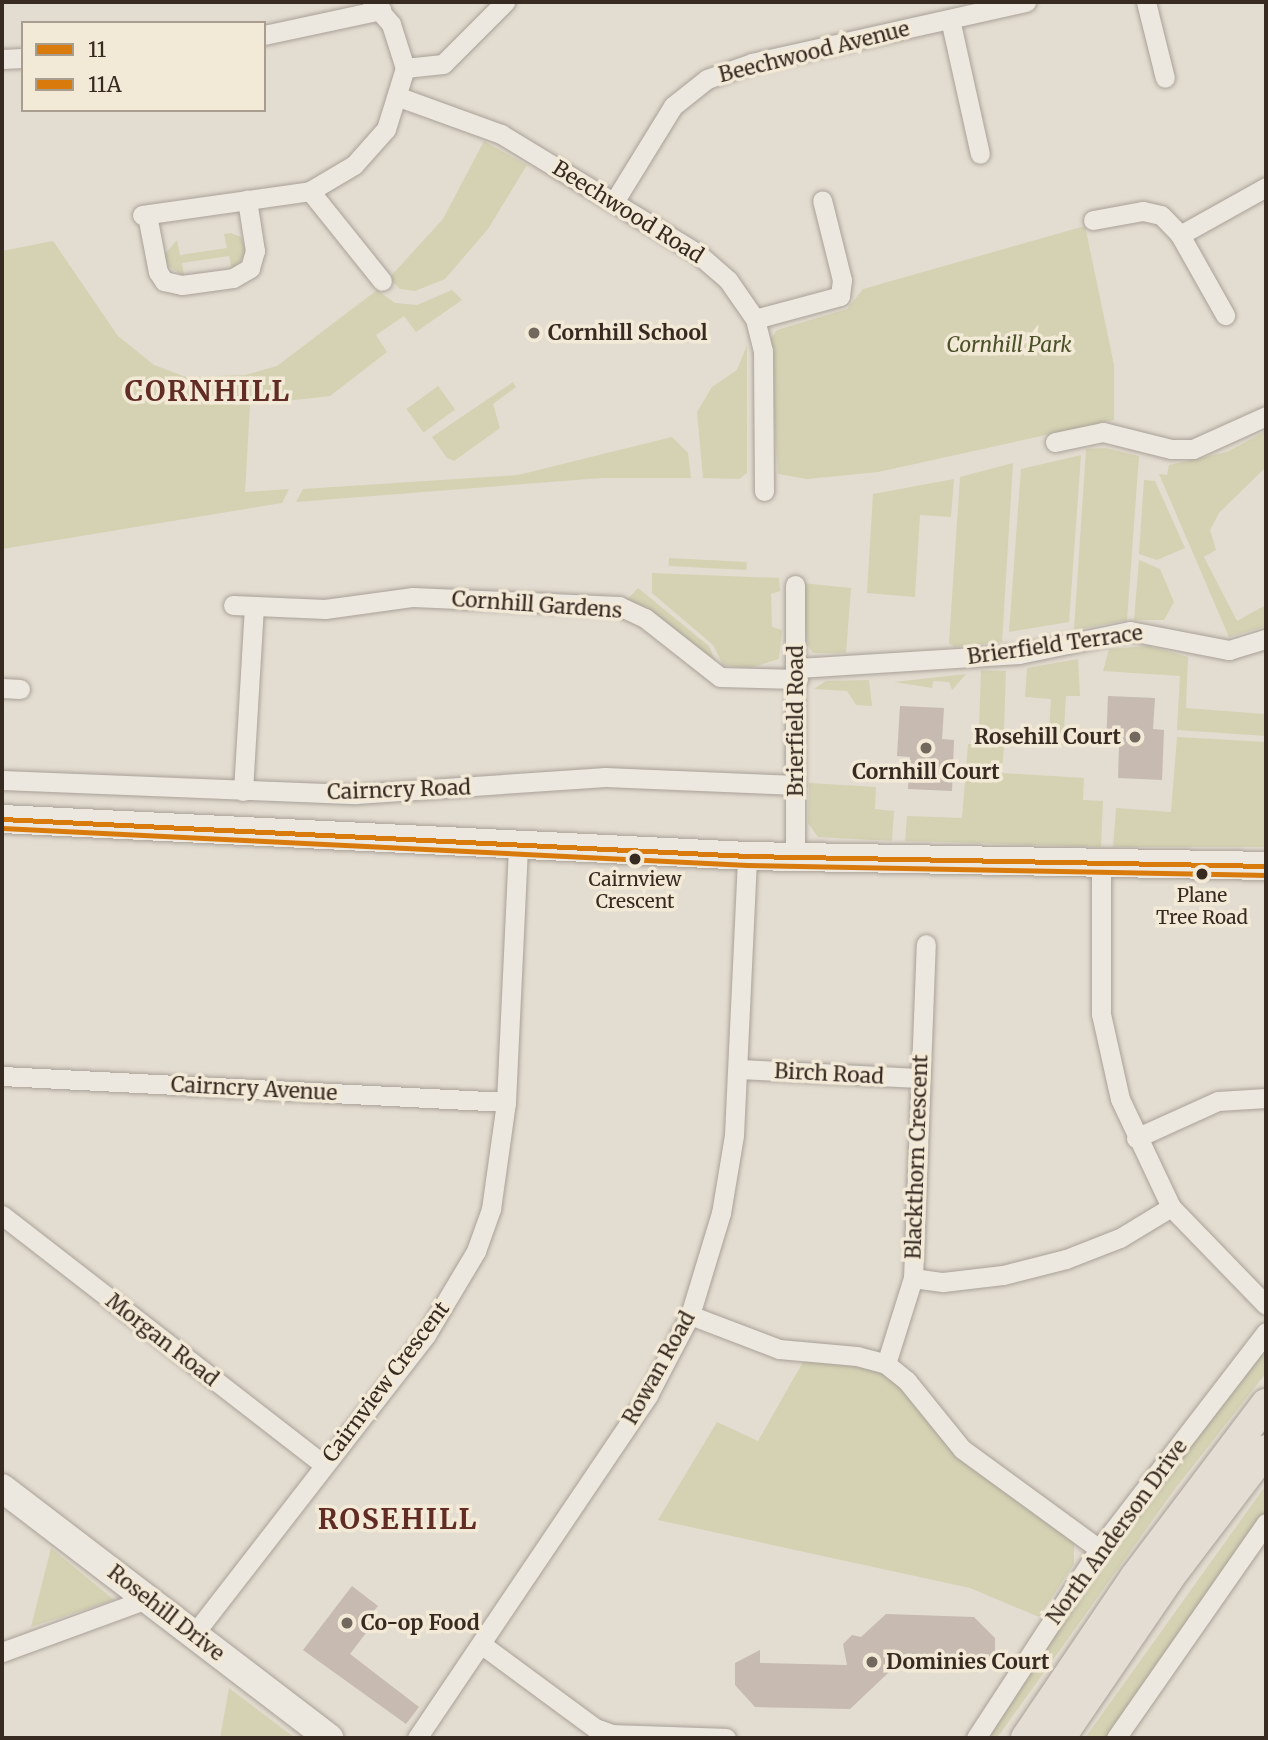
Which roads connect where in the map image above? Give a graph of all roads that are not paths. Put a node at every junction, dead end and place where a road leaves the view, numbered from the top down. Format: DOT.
graph roads {
  1 [pos="505,2"];
  2 [pos="1026,2"];
  3 [pos="1146,2"];
  4 [pos="377,6"];
  5 [pos="950,19"];
  6 [pos="266,34"];
  7 [pos="21,58"];
  8 [pos="2,59"];
  9 [pos="405,68"];
  10 [pos="1164,78"];
  11 [pos="399,97"];
  12 [pos="980,154"];
  13 [pos="1266,187"];
  14 [pos="310,191"];
  15 [pos="247,200"];
  16 [pos="822,200"];
  17 [pos="614,202"];
  18 [pos="1093,220"];
  19 [pos="1180,234"];
  20 [pos="382,281"];
  21 [pos="1225,315"];
  22 [pos="755,319"];
  23 [pos="1266,416"];
  24 [pos="1055,442"];
  25 [pos="764,491"];
  26 [pos="794,585"];
  27 [pos="233,605"];
  28 [pos="254,607"];
  29 [pos="1266,639"];
  30 [pos="798,674"];
  31 [pos="2,780"];
  32 [pos="796,785"];
  33 [pos="243,790"];
  34 [pos="2,819"];
  35 [pos="518,845"];
  36 [pos="747,856"];
  37 [pos="795,858"];
  38 [pos="1101,866"];
  39 [pos="1266,866"];
  40 [pos="926,944"];
  41 [pos="739,1069"];
  42 [pos="2,1076"];
  43 [pos="919,1077"];
  44 [pos="1266,1098"];
  45 [pos="506,1102"];
  46 [pos="1136,1138"];
  47 [pos="1171,1207"];
  48 [pos="2,1215"];
  49 [pos="914,1278"];
  50 [pos="1266,1305"];
  51 [pos="690,1315"];
  52 [pos="1266,1332"];
  53 [pos="886,1364"];
  54 [pos="1266,1404"];
  55 [pos="1266,1450"];
  56 [pos="323,1464"];
  57 [pos="2,1488"];
  58 [pos="1266,1523"];
  59 [pos="1099,1549"];
  60 [pos="146,1599"];
  61 [pos="194,1634"];
  62 [pos="481,1644"];
  63 [pos="2,1651"];
  64 [pos="329,1738"];
  65 [pos="417,1738"];
  66 [pos="726,1738"];
  67 [pos="976,1738"];
  68 [pos="1026,1738"];
  69 [pos="1060,1738"];
  70 [pos="1116,1738"];
  1 -- 9 [label="street"];
  2 -- 5 [label="street, Beechwood Avenue"];
  3 -- 10 [label="street"];
  4 -- 6 [label="street"];
  4 -- 9 [label="street"];
  5 -- 12 [label="street"];
  5 -- 17 [label="street, Beechwood Avenue"];
  7 -- 8 [label="street"];
  9 -- 11 [label="street"];
  11 -- 14 [label="street"];
  11 -- 17 [label="street, Beechwood Road"];
  13 -- 19 [label="street"];
  14 -- 15 [label="street"];
  14 -- 20 [label="street"];
  15 -- 15 [label="street"];
  16 -- 22 [label="street"];
  17 -- 22 [label="street, Beechwood Road"];
  18 -- 19 [label="street"];
  19 -- 21 [label="street"];
  22 -- 25 [label="street, Beechwood Road"];
  23 -- 24 [label="street"];
  26 -- 30 [label="street, Brierfield Road"];
  27 -- 28 [label="street, Cornhill Gardens"];
  28 -- 30 [label="street, Cornhill Gardens"];
  28 -- 33 [label="street"];
  29 -- 30 [label="street, Brierfield Terrace"];
  30 -- 32 [label="street, Brierfield Road"];
  31 -- 33 [label="street, Cairncry Road"];
  32 -- 33 [label="street, Cairncry Road"];
  32 -- 37 [label="street, Brierfield Road"];
  34 -- 35 [label="street, Cairncry Road"];
  35 -- 36 [label="street, Cairncry Road"];
  35 -- 45 [label="street, Cairnview Crescent"];
  36 -- 37 [label="street, Cairncry Road"];
  36 -- 41 [label="street, Rowan Road"];
  37 -- 38 [label="street, Cairncry Road"];
  38 -- 39 [label="street, Cairncry Road"];
  38 -- 46 [label="street"];
  40 -- 43 [label="street, Blackthorn Crescent"];
  41 -- 43 [label="street, Birch Road"];
  41 -- 51 [label="street, Rowan Road"];
  42 -- 45 [label="street, Cairncry Avenue"];
  43 -- 49 [label="street, Blackthorn Crescent"];
  44 -- 46 [label="street"];
  45 -- 56 [label="street, Cairnview Crescent"];
  46 -- 47 [label="street"];
  47 -- 49 [label="street"];
  47 -- 50 [label="street"];
  48 -- 56 [label="street, Morgan Road"];
  49 -- 53 [label="street, Blackthorn Crescent"];
  51 -- 53 [label="street"];
  51 -- 62 [label="street, Rowan Road"];
  52 -- 59 [label="street, North Anderson Drive"];
  53 -- 59 [label="street"];
  54 -- 68 [label="main road, North Anderson Drive"];
  55 -- 69 [label="main road"];
  56 -- 61 [label="street, Cairnview Crescent"];
  57 -- 60 [label="street, Rosehill Drive"];
  58 -- 70 [label="street"];
  59 -- 67 [label="street, North Anderson Drive"];
  60 -- 61 [label="street, Rosehill Drive"];
  60 -- 63 [label="street"];
  61 -- 64 [label="street, Rosehill Drive"];
  62 -- 65 [label="street, Rowan Road"];
  62 -- 66 [label="street"];
}
